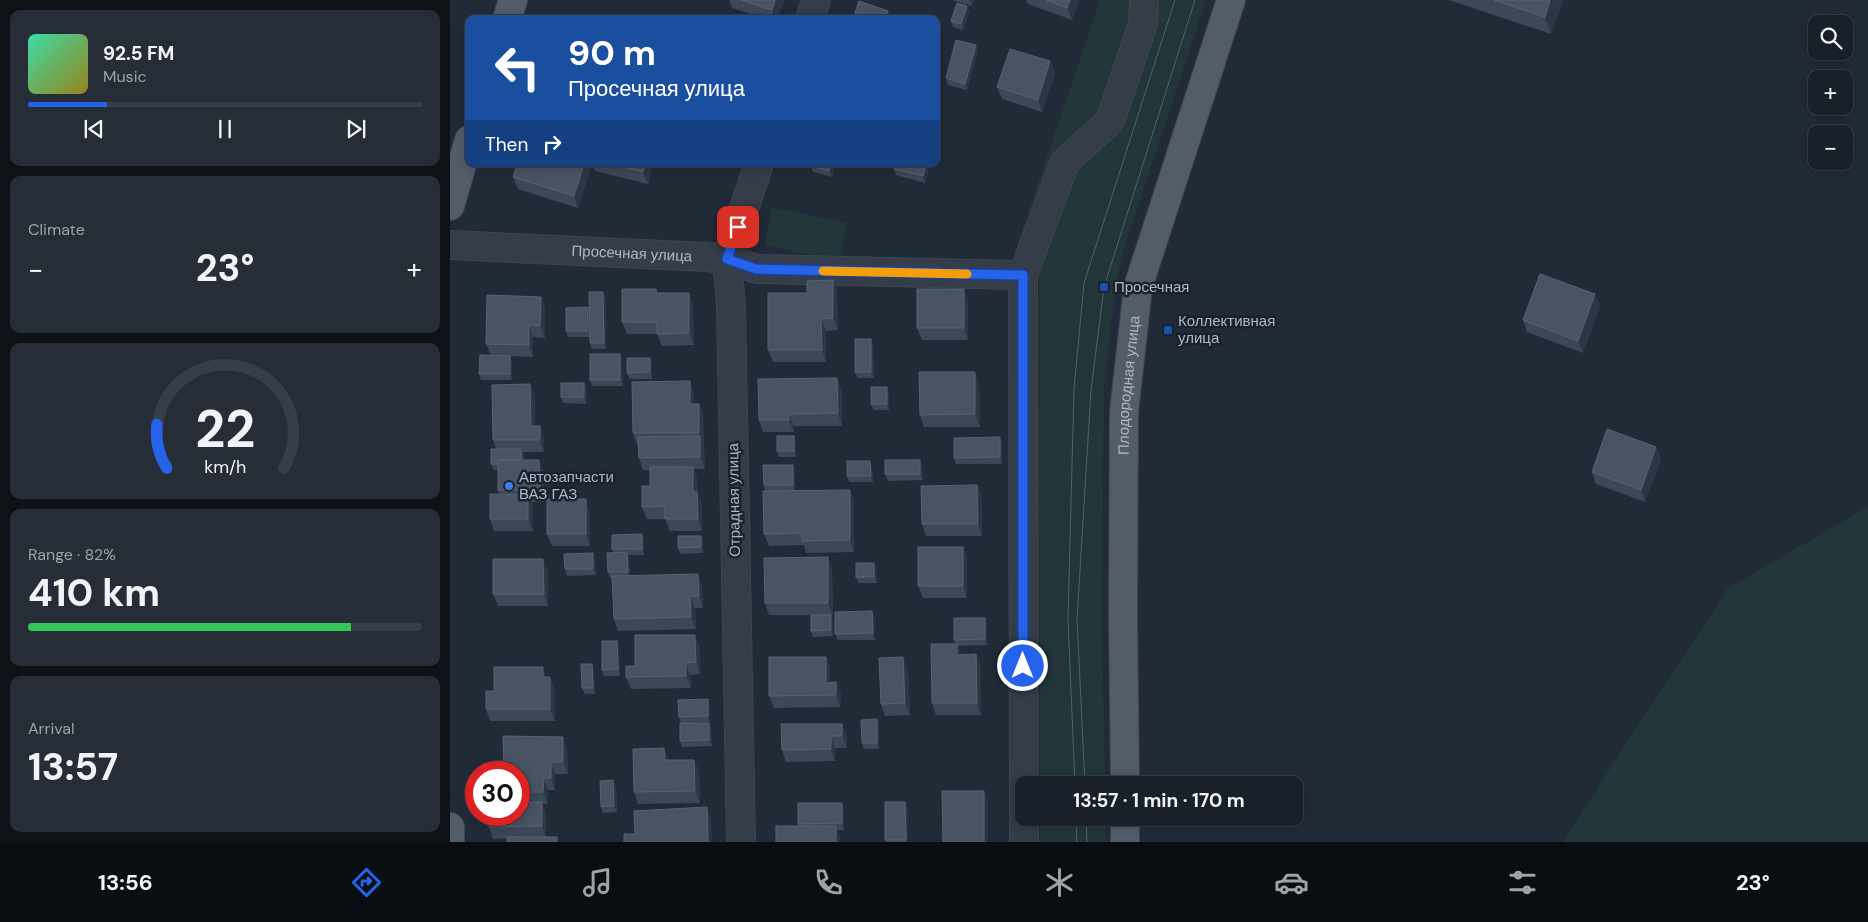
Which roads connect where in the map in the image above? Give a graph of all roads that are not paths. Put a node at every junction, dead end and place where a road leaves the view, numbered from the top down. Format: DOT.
graph roads {
  1 [pos="816,0"];
  2 [pos="1144,0"];
  3 [pos="1231,0"];
  4 [pos="811,15"];
  5 [pos="465,154"];
  6 [pos="758,167"];
  7 [pos="450,206"];
  8 [pos="450,244"];
  9 [pos="727,259"];
  10 [pos="1023,275"];
  11 [pos="1125,776"];
  12 [pos="1125,826"];
  13 [pos="450,827"];
  14 [pos="450,842"];
  15 [pos="741,842"];
  16 [pos="1024,842"];
  17 [pos="1125,842"];
  1 -- 4 [label="street"];
  2 -- 10 [label="street"];
  3 -- 11 [label="main road, Плодородная улица"];
  5 -- 7 [label="main road"];
  6 -- 9 [label="street, Отрадная улица"];
  8 -- 9 [label="street, Просечная улица"];
  9 -- 10 [label="street, Просечная улица"];
  9 -- 15 [label="street, Отрадная улица"];
  10 -- 16 [label="street"];
  12 -- 17 [label="main road"];
  13 -- 14 [label="main road"];
}
